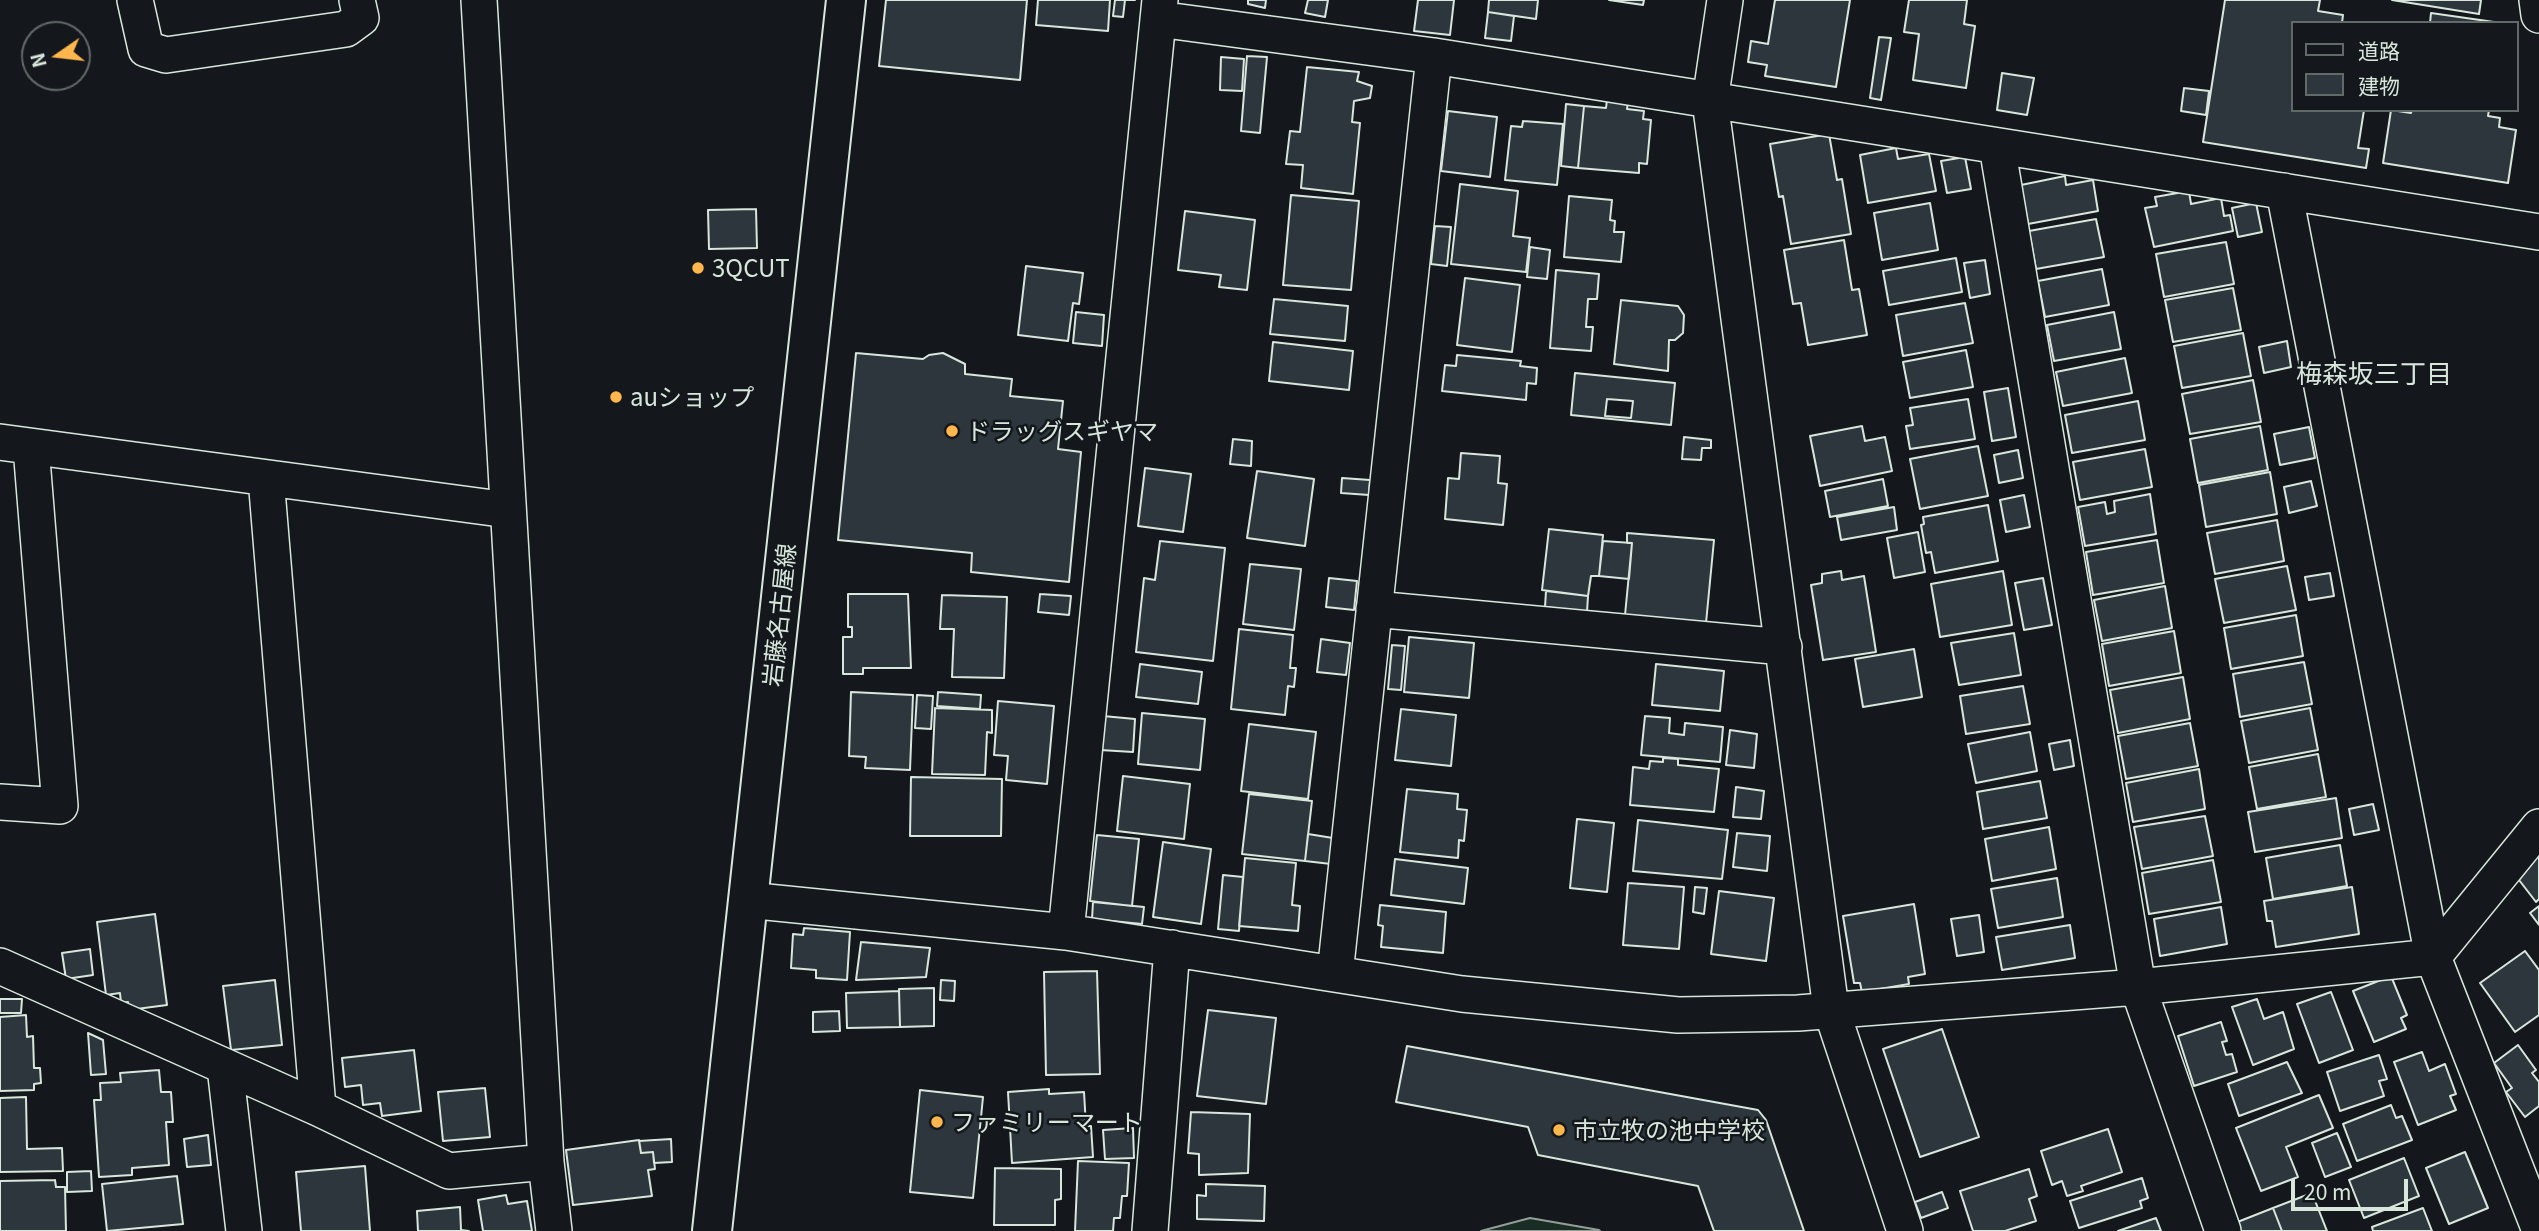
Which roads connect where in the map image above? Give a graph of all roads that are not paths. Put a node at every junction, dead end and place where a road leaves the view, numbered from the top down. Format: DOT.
graph roads {
  1 [pos="135,0"];
  2 [pos="357,0"];
  3 [pos="479,0"];
  4 [pos="846,0"];
  5 [pos="1725,0"];
  6 [pos="2537,0"];
  7 [pos="1159,9"];
  8 [pos="2539,15"];
  9 [pos="1434,56"];
  10 [pos="1710,101"];
  11 [pos="1997,146"];
  12 [pos="2284,191"];
  13 [pos="2539,233"];
  14 [pos="15,444"];
  15 [pos="266,478"];
  16 [pos="508,510"];
  17 [pos="1374,609"];
  18 [pos="1784,647"];
  19 [pos="0,802"];
  20 [pos="2539,827"];
  21 [pos="747,900"];
  22 [pos="1066,932"];
  23 [pos="1172,948"];
  24 [pos="2433,957"];
  25 [pos="0,966"];
  26 [pos="1335,974"];
  27 [pos="2138,987"];
  28 [pos="1831,1009"];
  29 [pos="225,1066"];
  30 [pos="318,1108"];
  31 [pos="546,1162"];
  32 [pos="2539,1228"];
  33 [pos="244,1231"];
  34 [pos="554,1231"];
  35 [pos="712,1231"];
  36 [pos="1150,1231"];
  37 [pos="1905,1231"];
  38 [pos="2223,1231"];
  1 -- 2 [label="street"];
  3 -- 16 [label="street"];
  4 -- 21 [label="main road, 岩藤名古屋線"];
  5 -- 10 [label="street"];
  6 -- 8 [label="street"];
  7 -- 9 [label="street"];
  7 -- 22 [label="street"];
  9 -- 10 [label="street"];
  9 -- 17 [label="street"];
  10 -- 11 [label="street"];
  10 -- 18 [label="street"];
  11 -- 12 [label="street"];
  11 -- 27 [label="street"];
  12 -- 13 [label="street"];
  12 -- 24 [label="street"];
  14 -- 15 [label="street"];
  14 -- 19 [label="street"];
  15 -- 16 [label="street"];
  15 -- 30 [label="street"];
  16 -- 31 [label="street"];
  17 -- 18 [label="street"];
  17 -- 26 [label="street"];
  18 -- 28 [label="street"];
  20 -- 24 [label="street"];
  21 -- 22 [label="street"];
  21 -- 35 [label="main road, 岩藤名古屋線"];
  22 -- 23 [label="street"];
  23 -- 26 [label="street"];
  23 -- 36 [label="street"];
  24 -- 27 [label="street"];
  24 -- 32 [label="street"];
  25 -- 29 [label="street"];
  26 -- 28 [label="street"];
  27 -- 28 [label="street"];
  27 -- 38 [label="street"];
  28 -- 37 [label="street"];
  29 -- 30 [label="street"];
  29 -- 33 [label="street"];
  30 -- 31 [label="street"];
  31 -- 34 [label="street"];
}
